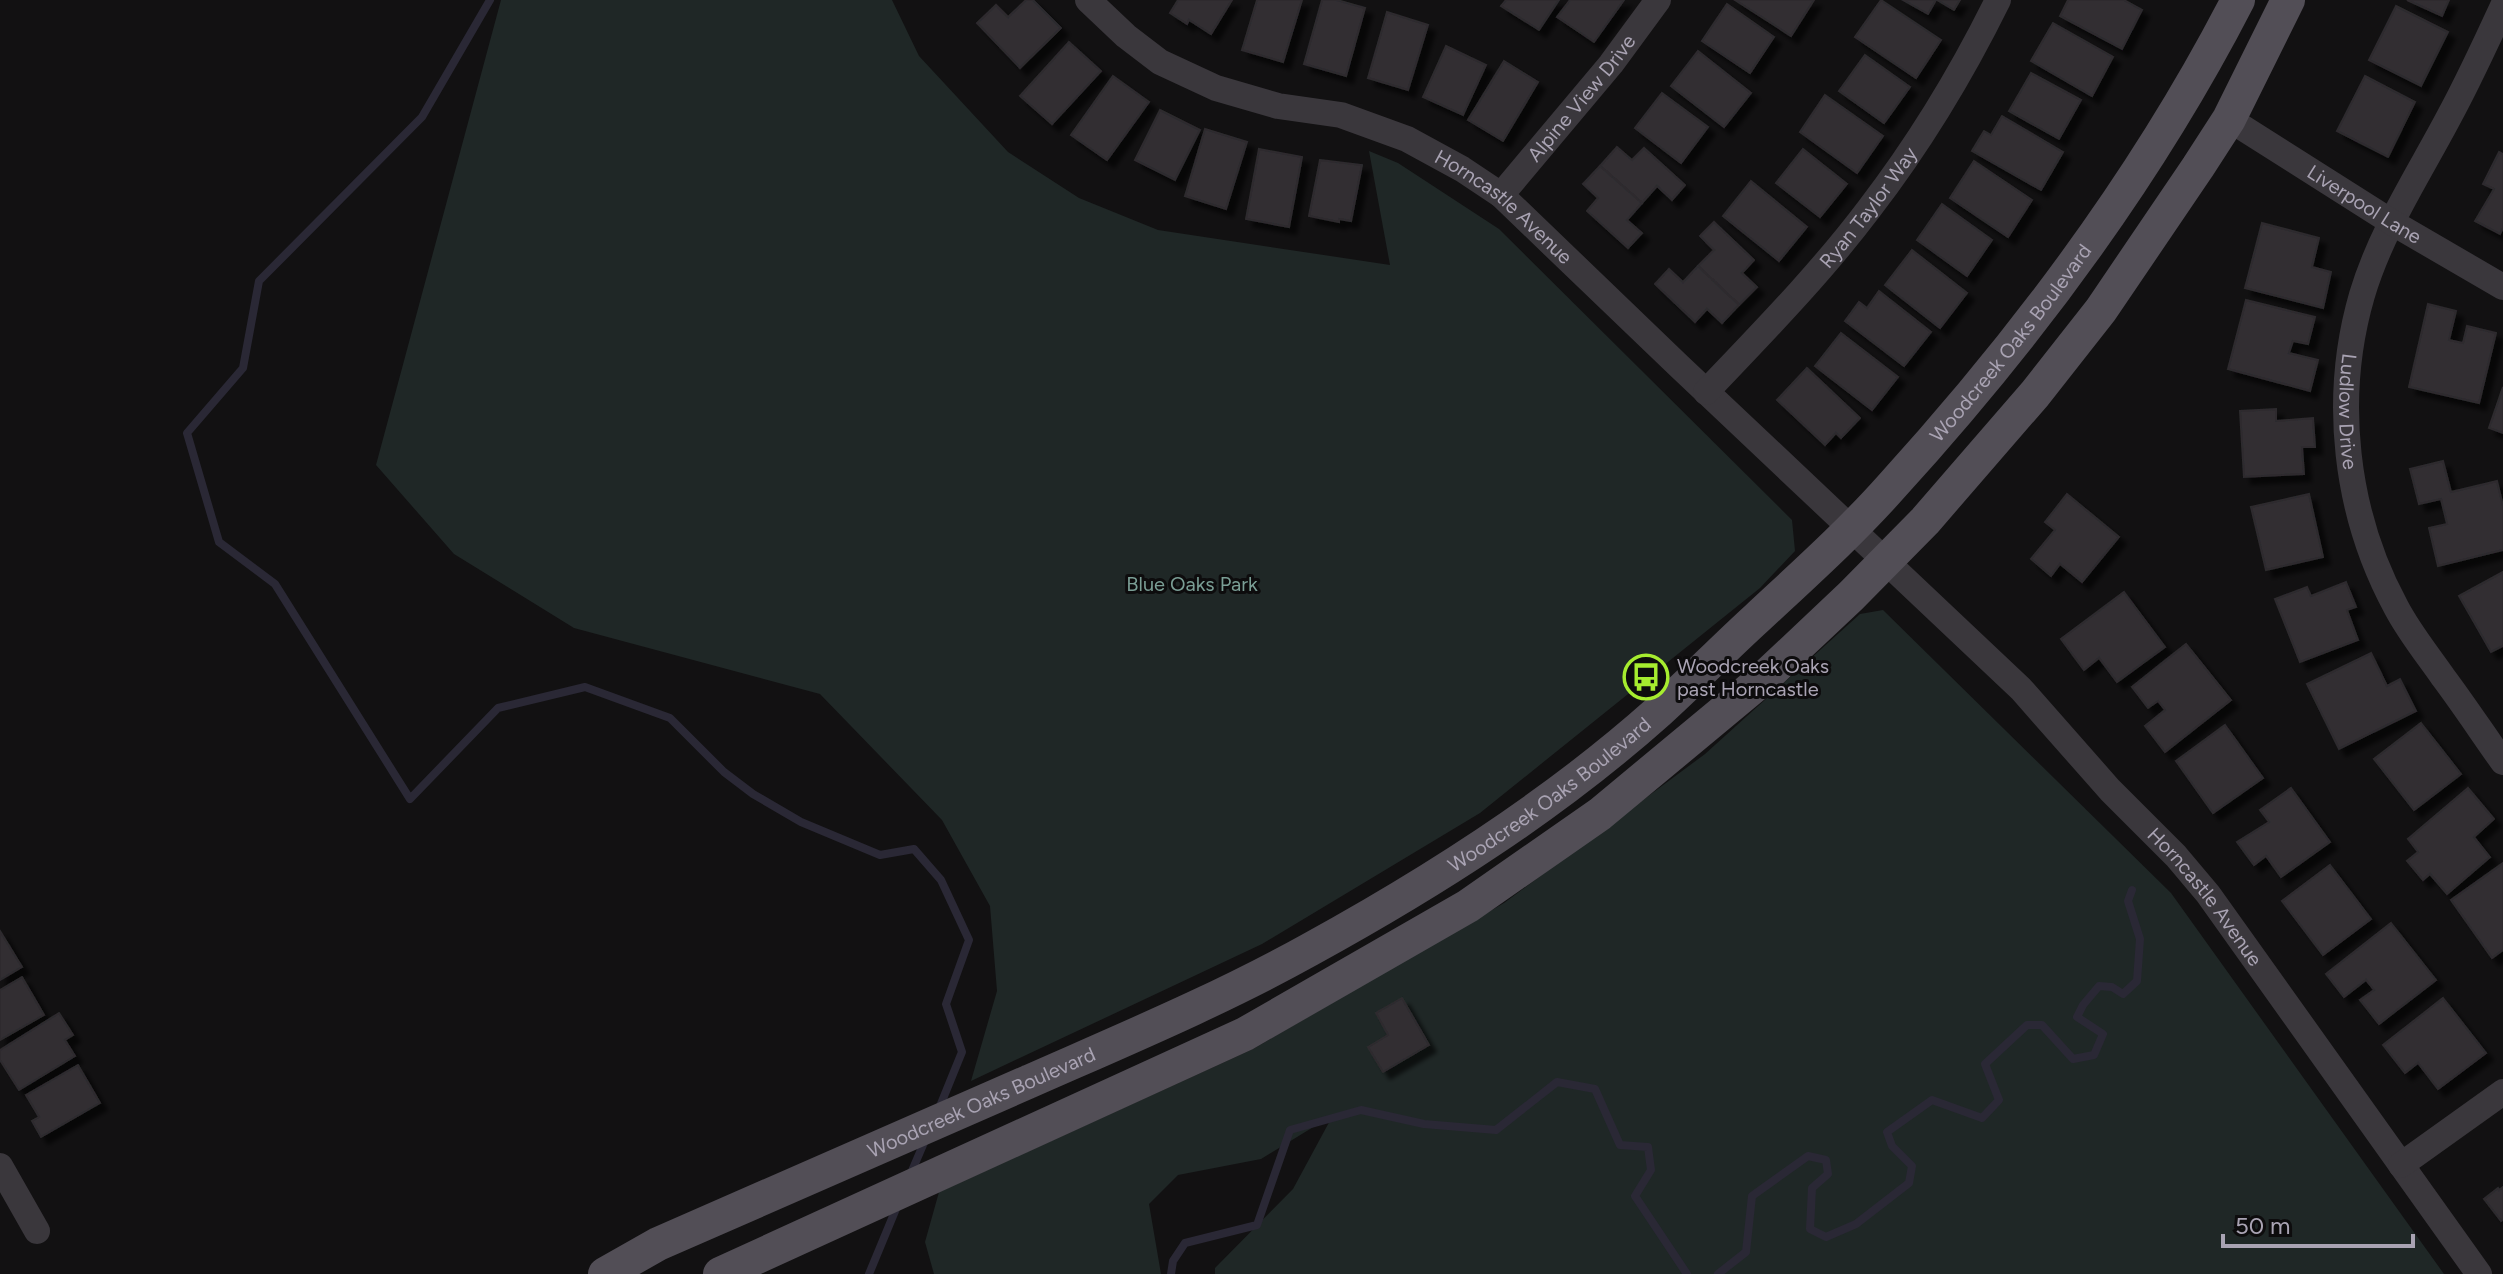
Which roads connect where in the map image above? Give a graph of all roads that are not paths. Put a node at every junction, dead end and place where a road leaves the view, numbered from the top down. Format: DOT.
graph roads {
  1 [pos="1088,0"];
  2 [pos="1658,0"];
  3 [pos="1998,0"];
  4 [pos="2238,0"];
  5 [pos="2288,0"];
  6 [pos="2503,6"];
  7 [pos="2229,119"];
  8 [pos="1501,195"];
  9 [pos="2393,223"];
  10 [pos="2503,287"];
  11 [pos="1706,392"];
  12 [pos="1850,528"];
  13 [pos="1885,561"];
  14 [pos="2503,762"];
  15 [pos="2503,1092"];
  16 [pos="2401,1165"];
  17 [pos="0,1166"];
  18 [pos="37,1231"];
  19 [pos="605,1274"];
  20 [pos="720,1274"];
  21 [pos="2479,1274"];
  1 -- 8 [label="street, Horncastle Avenue"];
  2 -- 8 [label="street, Alpine View Drive"];
  3 -- 11 [label="street, Ryan Taylor Way"];
  4 -- 12 [label="main road, Woodcreek Oaks Boulevard"];
  5 -- 7 [label="main road, Woodcreek Oaks Boulevard"];
  6 -- 9 [label="street, Ludlow Drive"];
  7 -- 9 [label="street, Liverpool Lane"];
  7 -- 13 [label="main road, Woodcreek Oaks Boulevard"];
  8 -- 11 [label="street, Horncastle Avenue"];
  9 -- 10 [label="street, Liverpool Lane"];
  9 -- 14 [label="street, Ludlow Drive"];
  11 -- 12 [label="street, Horncastle Avenue"];
  12 -- 13 [label="street, Horncastle Avenue"];
  12 -- 19 [label="main road, Woodcreek Oaks Boulevard"];
  13 -- 16 [label="street, Horncastle Avenue"];
  13 -- 20 [label="main road, Woodcreek Oaks Boulevard"];
  15 -- 16 [label="street"];
  16 -- 21 [label="street, Horncastle Avenue"];
  17 -- 18 [label="street"];
}
